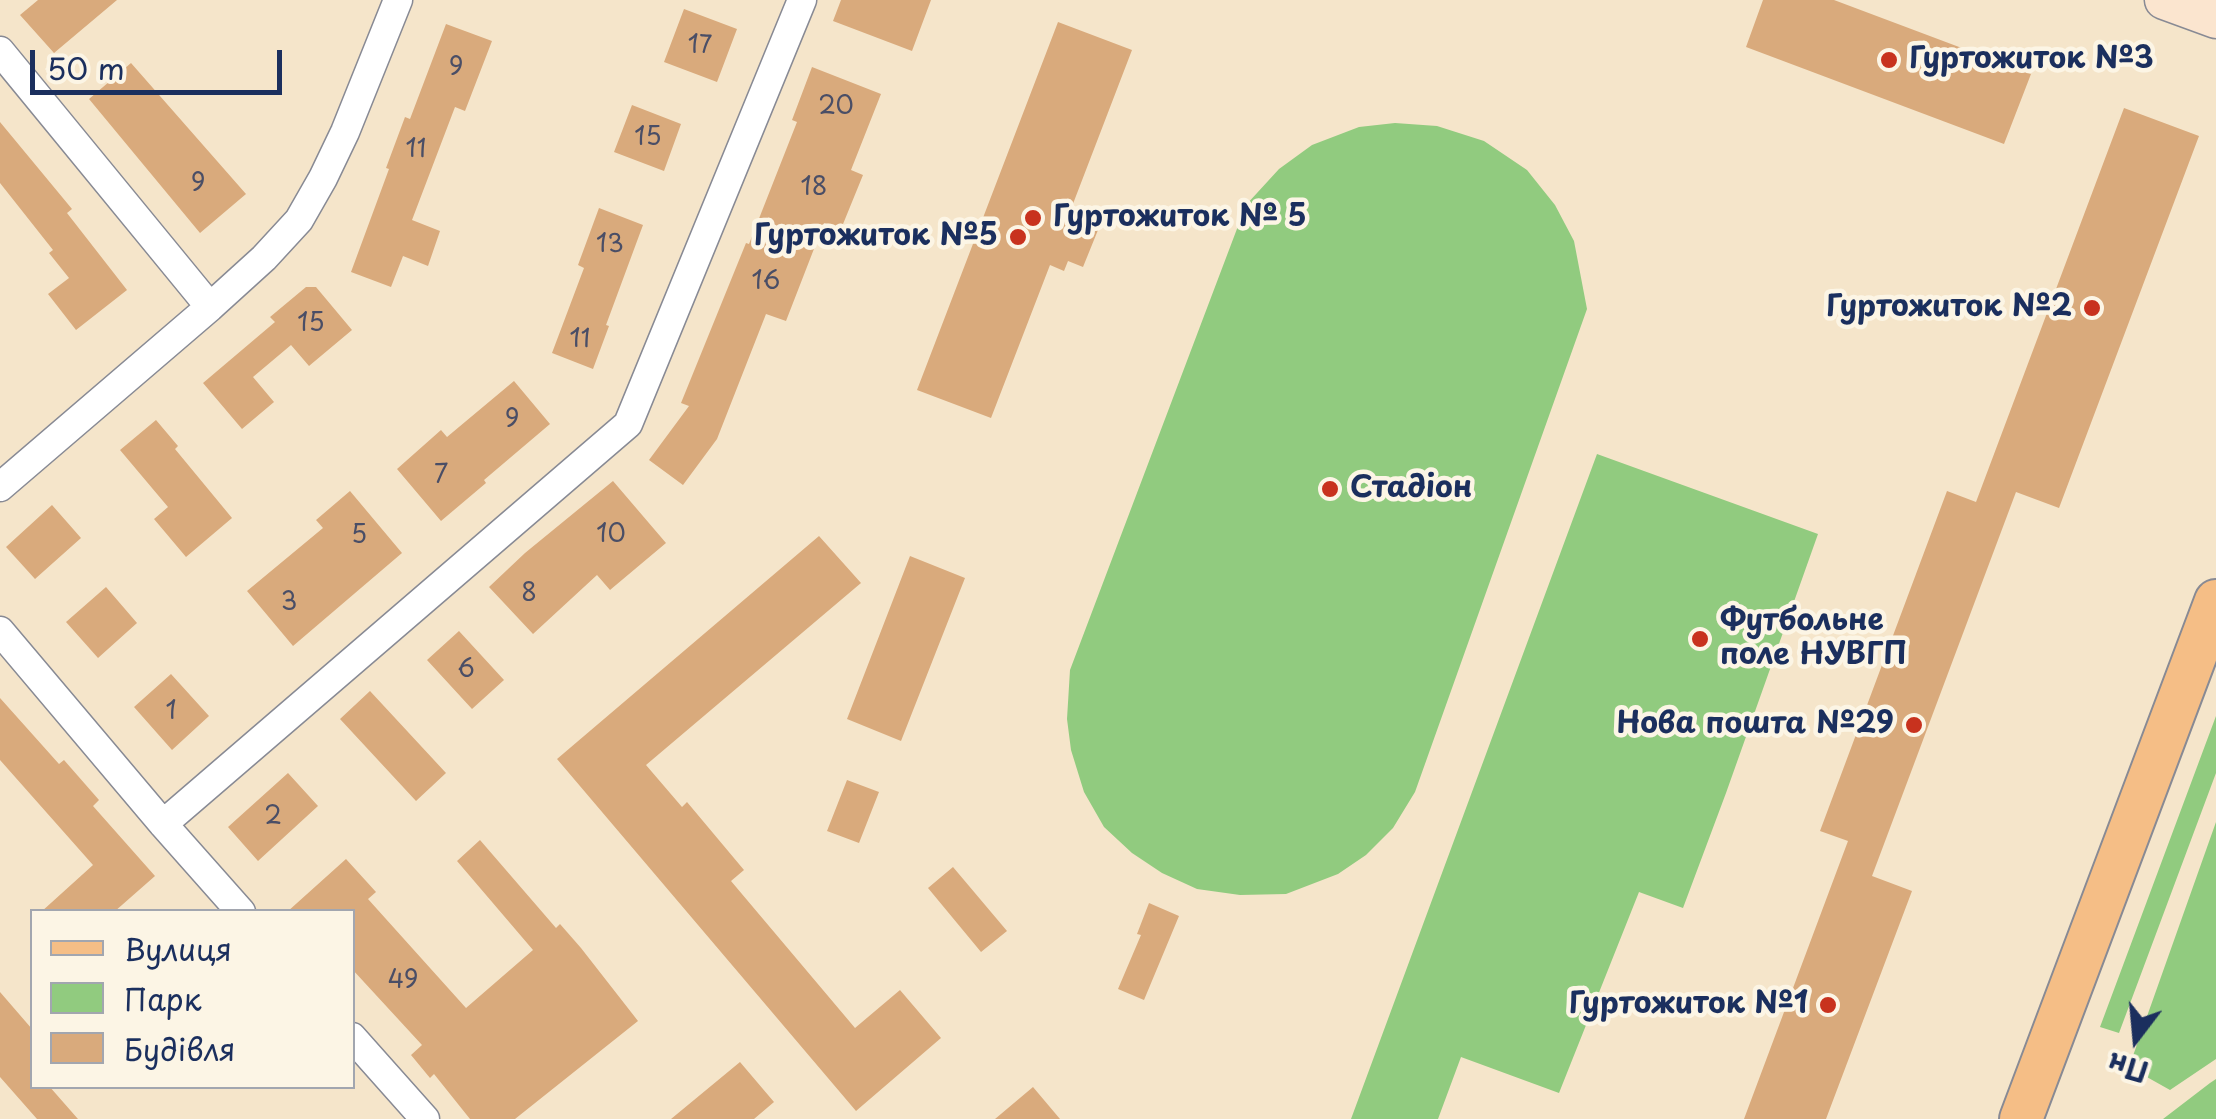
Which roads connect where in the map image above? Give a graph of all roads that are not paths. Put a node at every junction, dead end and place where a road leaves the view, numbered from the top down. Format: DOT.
graph roads {
  1 [pos="398,0"];
  2 [pos="802,0"];
  3 [pos="2164,0"];
  4 [pos="2216,20"];
  5 [pos="0,51"];
  6 [pos="210,307"];
  7 [pos="0,487"];
  8 [pos="2216,602"];
  9 [pos="0,632"];
  10 [pos="163,824"];
  11 [pos="238,909"];
  12 [pos="355,1040"];
  13 [pos="426,1119"];
  14 [pos="2022,1119"];
  1 -- 6 [label="street"];
  2 -- 10 [label="street"];
  3 -- 4 [label="main road"];
  5 -- 6 [label="street"];
  6 -- 7 [label="street"];
  8 -- 14 [label="main road"];
  9 -- 10 [label="street"];
  10 -- 11 [label="street"];
  12 -- 13 [label="street"];
}
